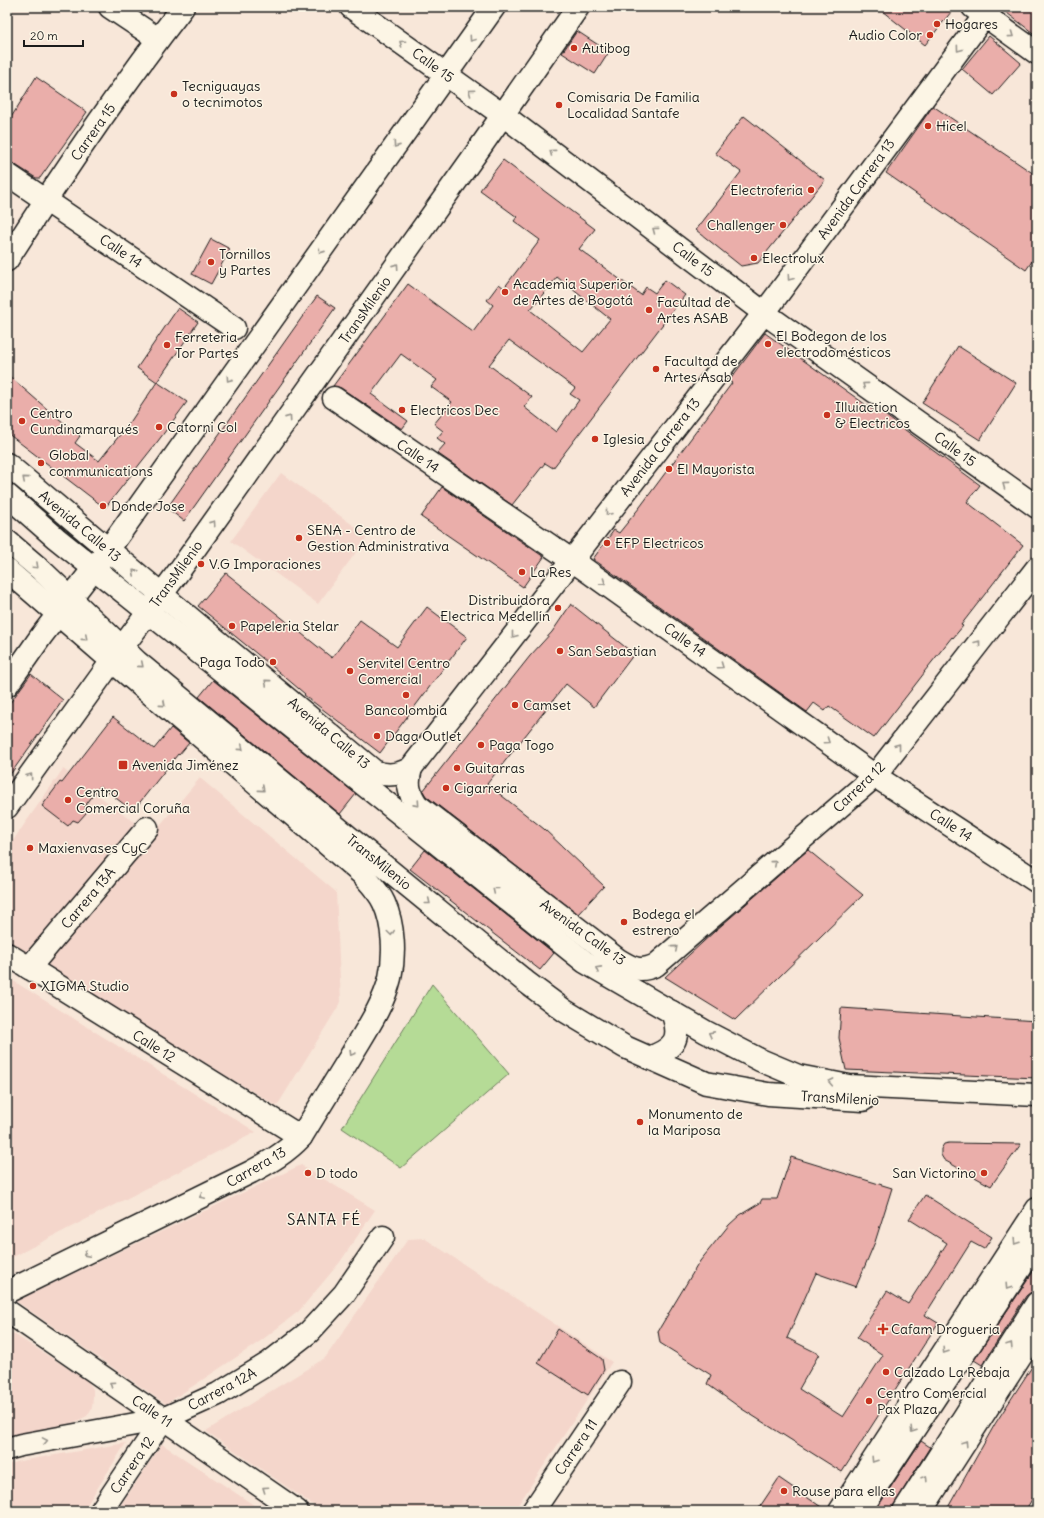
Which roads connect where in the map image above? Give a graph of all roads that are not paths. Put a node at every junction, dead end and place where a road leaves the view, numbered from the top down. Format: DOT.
graph roads {
  1 [pos="110,7"];
  2 [pos="183,7"];
  3 [pos="351,7"];
  4 [pos="494,7"];
  5 [pos="578,7"];
  6 [pos="982,10"];
  7 [pos="158,40"];
  8 [pos="1037,54"];
  9 [pos="446,75"];
  10 [pos="502,115"];
  11 [pos="7,174"];
  12 [pos="45,200"];
  13 [pos="7,260"];
  14 [pos="764,313"];
  15 [pos="234,328"];
  16 [pos="334,398"];
  17 [pos="7,464"];
  18 [pos="7,495"];
  19 [pos="1037,508"];
  20 [pos="7,540"];
  21 [pos="108,550"];
  22 [pos="571,560"];
  23 [pos="95,568"];
  24 [pos="1037,568"];
  25 [pos="7,570"];
  26 [pos="155,602"];
  27 [pos="65,607"];
  28 [pos="117,654"];
  29 [pos="7,685"];
  30 [pos="411,768"];
  31 [pos="875,776"];
  32 [pos="7,808"];
  33 [pos="147,828"];
  34 [pos="1036,881"];
  35 [pos="7,954"];
  36 [pos="29,968"];
  37 [pos="643,969"];
  38 [pos="672,1012"];
  39 [pos="649,1058"];
  40 [pos="1037,1095"];
  41 [pos="1037,1107"];
  42 [pos="301,1137"];
  43 [pos="1037,1209"];
  44 [pos="383,1237"];
  45 [pos="1037,1242"];
  46 [pos="7,1292"];
  47 [pos="1037,1303"];
  48 [pos="7,1311"];
  49 [pos="1037,1331"];
  50 [pos="620,1382"];
  51 [pos="163,1419"];
  52 [pos="7,1449"];
  53 [pos="101,1511"];
  54 [pos="297,1511"];
  55 [pos="533,1511"];
  56 [pos="840,1511"];
  57 [pos="860,1511"];
  58 [pos="904,1511"];
  59 [pos="921,1511"];
  1 -- 7 [label="street"];
  2 -- 7 [label="street, Carrera 15"];
  9 -- 3 [label="street, Calle 15, one-way"];
  4 -- 9 [label="street, one-way"];
  5 -- 10 [label="street, TransMilenio"];
  6 -- 8 [label="street, one-way"];
  6 -- 14 [label="street, Avenida Carrera 13, one-way"];
  7 -- 12 [label="street, Carrera 15"];
  10 -- 9 [label="street, Calle 15, one-way"];
  9 -- 21 [label="street, one-way"];
  14 -- 10 [label="street, Calle 15, one-way"];
  26 -- 10 [label="street, TransMilenio, one-way"];
  11 -- 12 [label="street, Calle 14"];
  12 -- 13 [label="street, Carrera 15"];
  12 -- 15 [label="street, Calle 14"];
  19 -- 14 [label="street, Calle 15, one-way"];
  14 -- 22 [label="street, Avenida Carrera 13, one-way"];
  16 -- 22 [label="street, Calle 14"];
  21 -- 17 [label="street, Avenida Calle 13, one-way"];
  18 -- 23 [label="street, TransMilenio"];
  20 -- 27 [label="street, one-way"];
  21 -- 23 [label="street"];
  26 -- 21 [label="street, Avenida Calle 13, one-way"];
  22 -- 30 [label="street, Avenida Carrera 13, one-way"];
  22 -- 31 [label="street, Calle 14, one-way"];
  23 -- 26 [label="street, TransMilenio"];
  23 -- 27 [label="street"];
  31 -- 24 [label="street, Carrera 12, one-way"];
  25 -- 27 [label="street"];
  26 -- 28 [label="street, TransMilenio"];
  30 -- 26 [label="street, Avenida Calle 13, one-way"];
  38 -- 26 [label="street, TransMilenio, one-way"];
  27 -- 28 [label="street, one-way"];
  27 -- 29 [label="street"];
  32 -- 28 [label="street, TransMilenio, one-way"];
  28 -- 39 [label="street, TransMilenio, one-way"];
  28 -- 42 [label="street, Carrera 13, one-way"];
  30 -- 37 [label="street, Avenida Calle 13, one-way"];
  31 -- 34 [label="street, Calle 14"];
  37 -- 31 [label="street, Carrera 12, one-way"];
  33 -- 36 [label="street, Carrera 13A"];
  35 -- 36 [label="street, Calle 12"];
  36 -- 42 [label="street, Calle 12"];
  38 -- 39 [label="street"];
  40 -- 38 [label="street, TransMilenio, one-way"];
  39 -- 41 [label="street, TransMilenio"];
  42 -- 46 [label="street, Carrera 13, one-way"];
  43 -- 56 [label="street, one-way"];
  44 -- 51 [label="street, Carrera 12A"];
  45 -- 57 [label="street, one-way"];
  58 -- 47 [label="street, one-way"];
  51 -- 48 [label="street, Calle 11, one-way"];
  59 -- 49 [label="street, one-way"];
  50 -- 55 [label="street, Carrera 11"];
  52 -- 51 [label="street, Carrera 12A, one-way"];
  51 -- 53 [label="street, Carrera 12"];
  54 -- 51 [label="street, Calle 11, one-way"];
}
